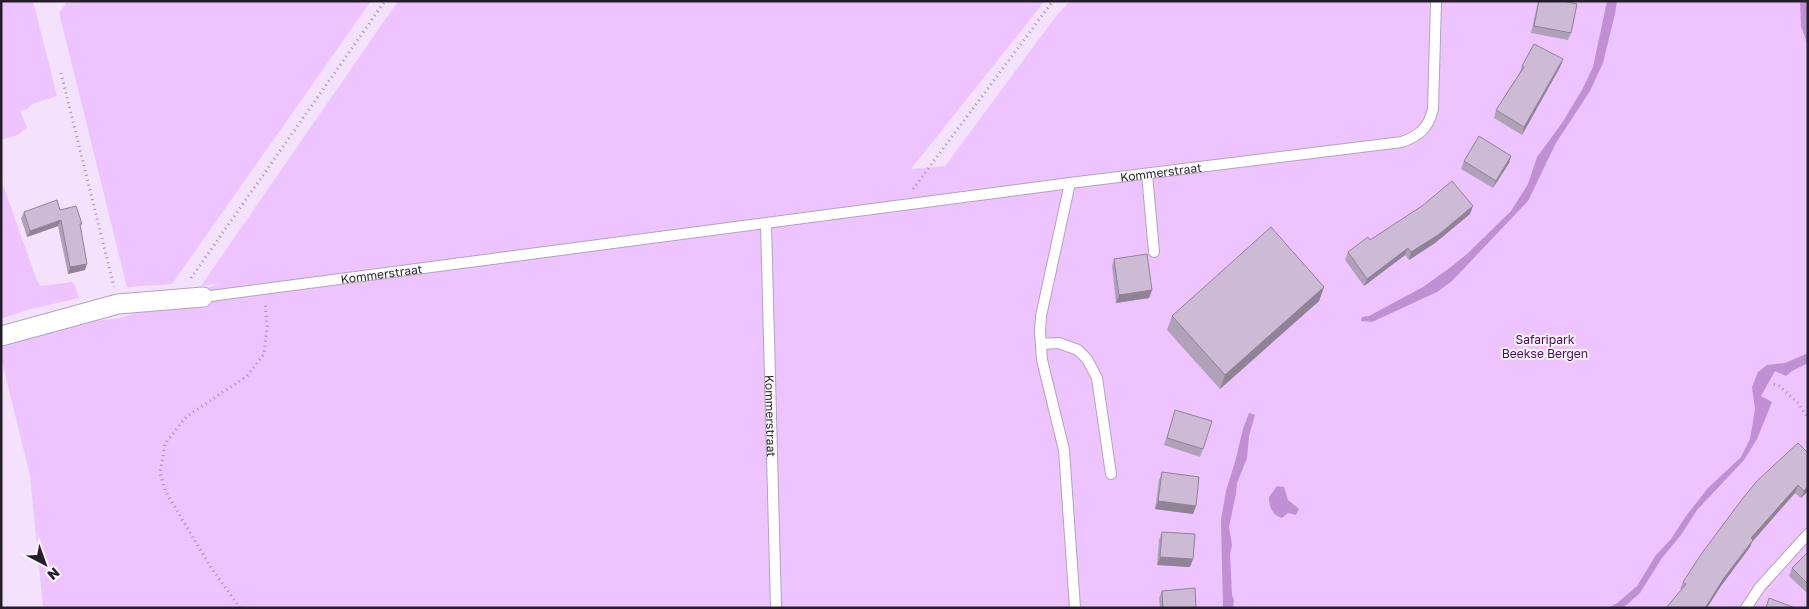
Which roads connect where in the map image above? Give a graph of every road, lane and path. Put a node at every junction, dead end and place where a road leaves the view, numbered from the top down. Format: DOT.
graph roads {
  1 [pos="385,1"];
  2 [pos="1053,1"];
  3 [pos="1436,1"];
  4 [pos="61,74"];
  5 [pos="1147,174"];
  6 [pos="1070,183"];
  7 [pos="900,205"];
  8 [pos="766,224"];
  9 [pos="1154,252"];
  10 [pos="264,289"];
  11 [pos="203,297"];
  12 [pos="176,299"];
  13 [pos="118,304"];
  14 [pos="1,336"];
  15 [pos="1041,344"];
  16 [pos="1774,384"];
  17 [pos="1808,418"];
  18 [pos="1111,474"];
  19 [pos="1808,534"];
  20 [pos="240,608"];
  21 [pos="776,608"];
  22 [pos="1075,608"];
  23 [pos="1746,608"];
  1 -- 12 [label="path"];
  2 -- 7 [label="path"];
  3 -- 5 [label="lane, Kommerstraat"];
  4 -- 13 [label="path"];
  5 -- 6 [label="lane, Kommerstraat"];
  5 -- 9 [label="lane"];
  6 -- 7 [label="lane, Kommerstraat"];
  6 -- 15 [label="lane"];
  7 -- 8 [label="lane, Kommerstraat"];
  8 -- 10 [label="lane, Kommerstraat"];
  8 -- 21 [label="lane, Kommerstraat"];
  10 -- 11 [label="lane, Kommerstraat"];
  10 -- 20 [label="path"];
  11 -- 12 [label="street, Kommerstraat"];
  12 -- 13 [label="street, Kommerstraat"];
  13 -- 14 [label="street, Kommerstraat"];
  15 -- 18 [label="lane"];
  15 -- 22 [label="lane"];
  16 -- 17 [label="path"];
  19 -- 23 [label="lane"];
}
